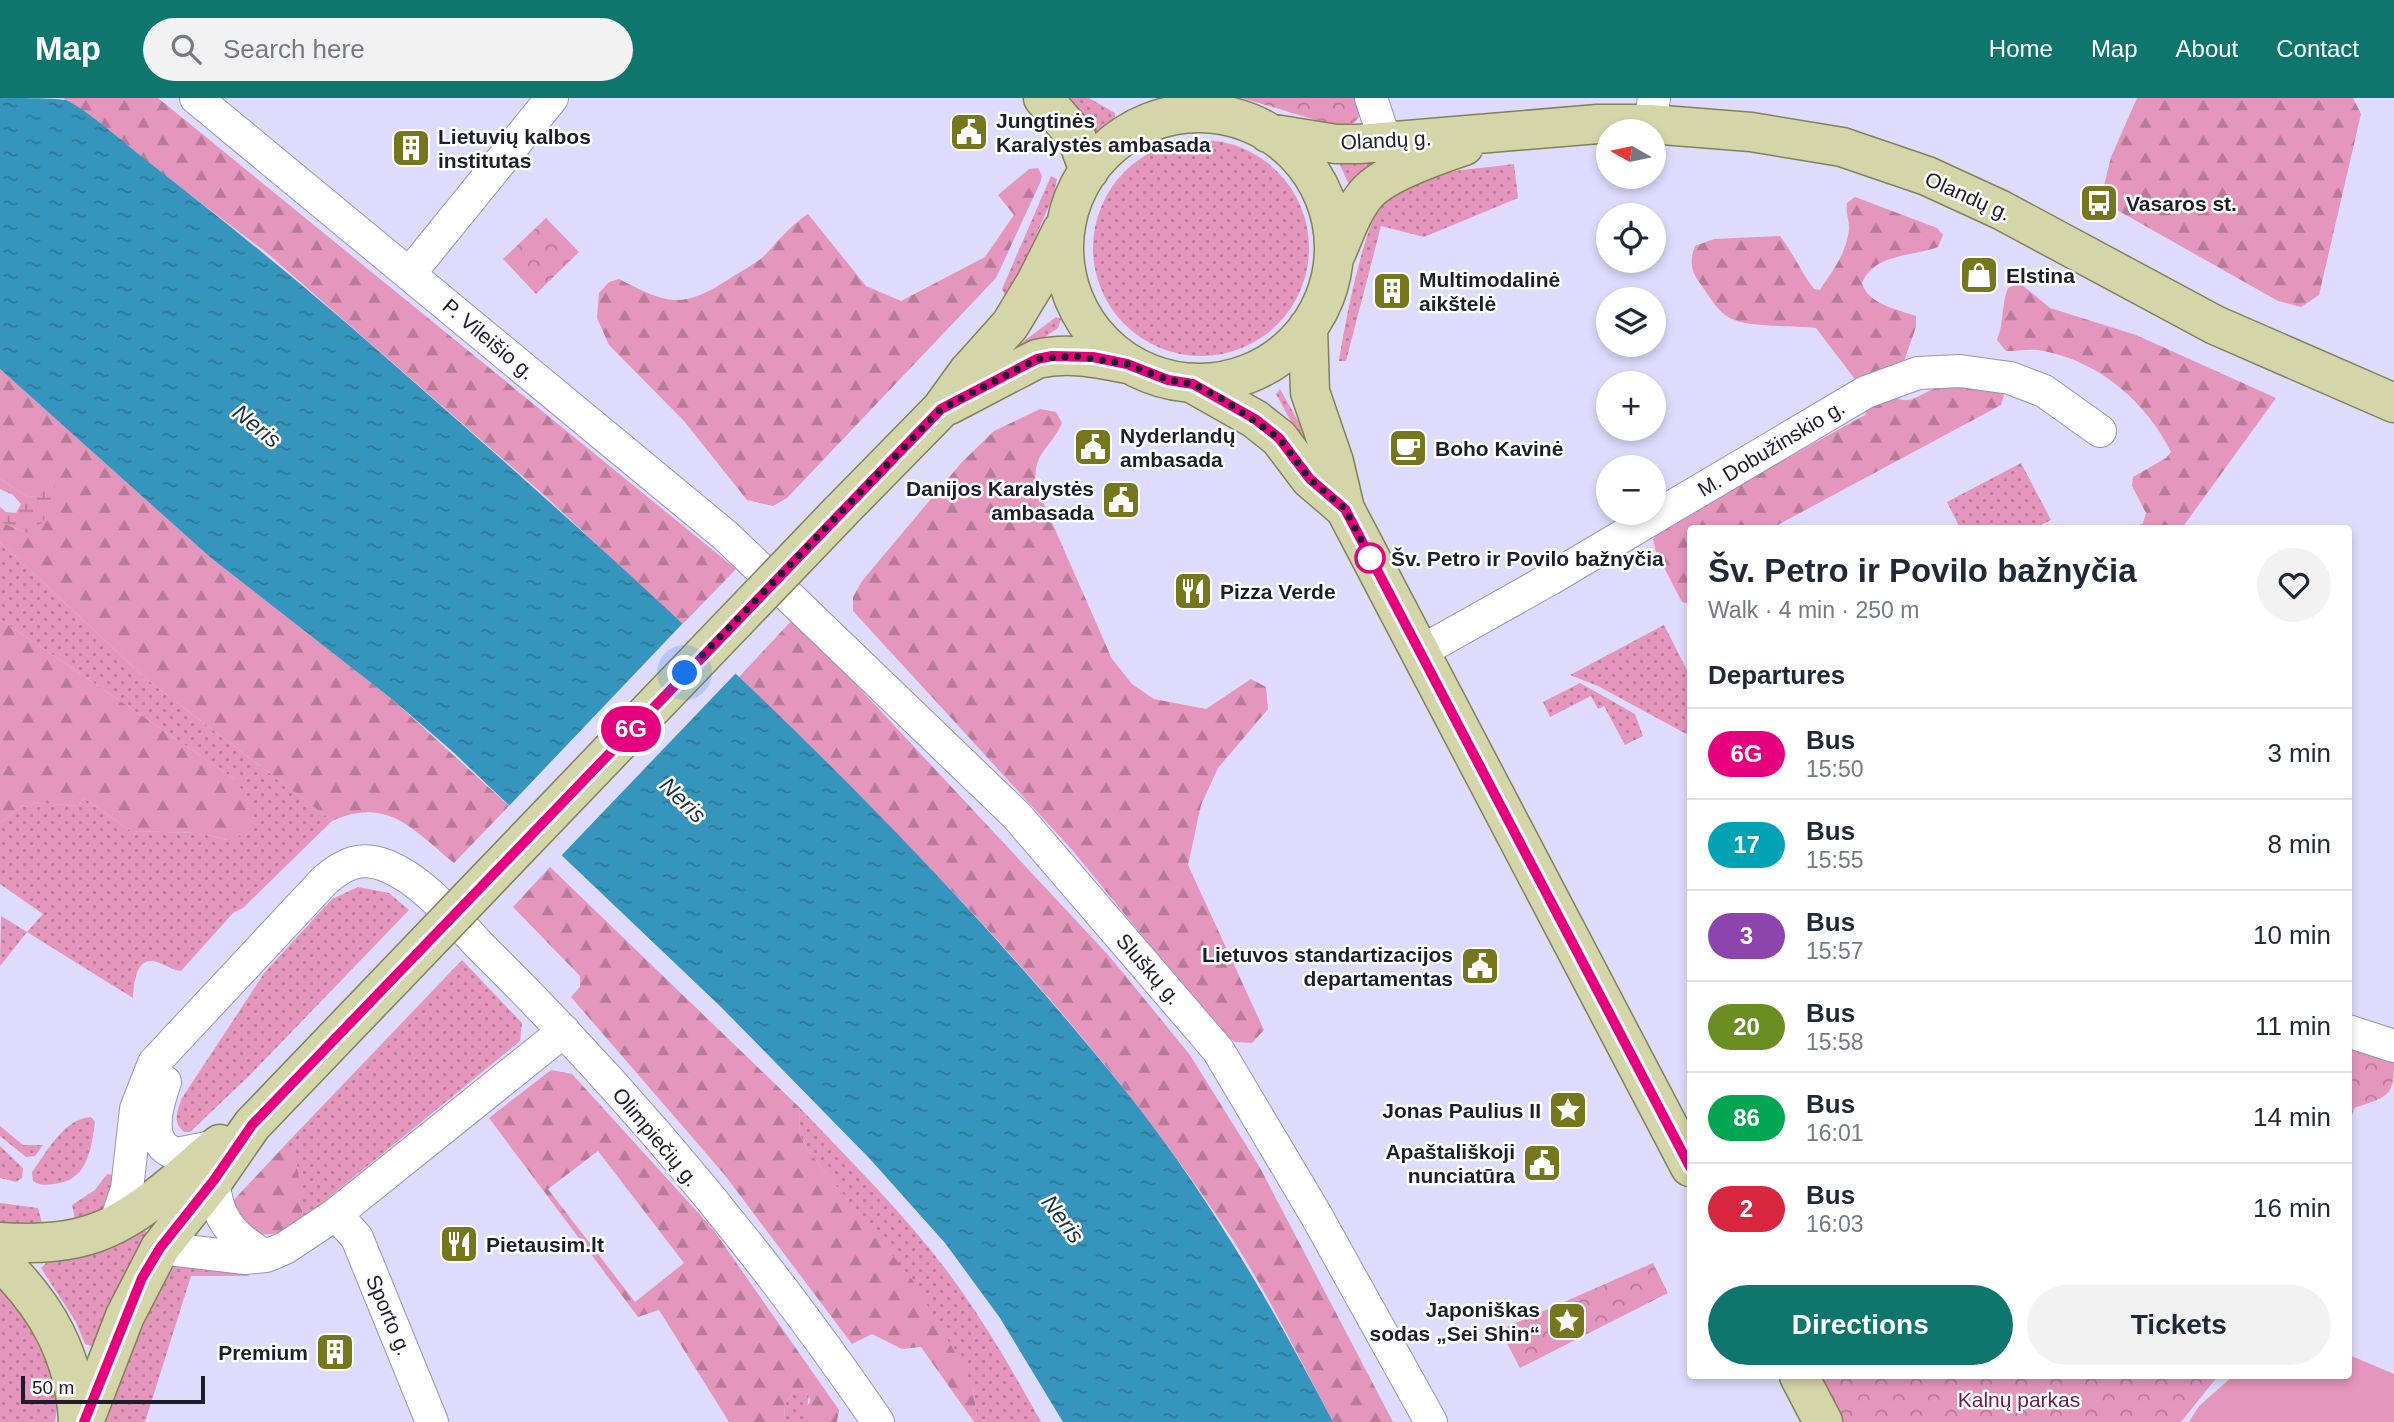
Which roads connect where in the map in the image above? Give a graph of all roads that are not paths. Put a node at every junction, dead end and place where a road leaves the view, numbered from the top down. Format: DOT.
graph roads {
  1 [pos="196,98"];
  2 [pos="552,98"];
  3 [pos="1044,98"];
  4 [pos="1139,98"];
  5 [pos="1371,98"];
  6 [pos="1652,111"];
  7 [pos="1204,113"];
  8 [pos="1268,132"];
  9 [pos="1504,134"];
  10 [pos="1385,140"];
  11 [pos="1088,171"];
  12 [pos="1066,222"];
  13 [pos="1334,260"];
  14 [pos="410,273"];
  15 [pos="1308,327"];
  16 [pos="1127,364"];
  17 [pos="1193,384"];
  18 [pos="2394,403"];
  19 [pos="941,409"];
  20 [pos="2100,431"];
  21 [pos="1345,509"];
  22 [pos="778,584"];
  23 [pos="1420,652"];
  24 [pos="190,1026"];
  25 [pos="564,1031"];
  26 [pos="2352,1032"];
  27 [pos="2394,1046"];
  28 [pos="1687,1161"];
  29 [pos="216,1163"];
  30 [pos="336,1214"];
  31 [pos="114,1227"];
  32 [pos="0,1241"];
  33 [pos="160,1248"];
  34 [pos="266,1256"];
  35 [pos="0,1261"];
  36 [pos="1802,1379"];
  37 [pos="78,1422"];
  38 [pos="84,1422"];
  39 [pos="432,1422"];
  40 [pos="878,1422"];
  41 [pos="1431,1422"];
  42 [pos="1823,1422"];
  1 -- 14 [label="street, P. Vileišio g."];
  2 -- 14 [label="street"];
  3 -- 11 [label="main road"];
  4 -- 7 [label="main road"];
  5 -- 10 [label="street"];
  6 -- 9 [label="main road, Olandų g."];
  6 -- 18 [label="main road, Olandų g."];
  7 -- 8 [label="main road"];
  7 -- 11 [label="main road"];
  8 -- 10 [label="main road, Olandų g."];
  8 -- 13 [label="main road"];
  9 -- 10 [label="main road, Olandų g."];
  9 -- 13 [label="main road, Olandų g."];
  11 -- 12 [label="main road"];
  12 -- 16 [label="main road"];
  12 -- 19 [label="main road"];
  13 -- 15 [label="main road"];
  14 -- 22 [label="street, P. Vileišio g."];
  15 -- 17 [label="main road"];
  15 -- 21 [label="main road"];
  16 -- 17 [label="main road"];
  16 -- 19 [label="main road"];
  17 -- 21 [label="main road"];
  19 -- 29 [label="main road, bridge"];
  20 -- 23 [label="street, M. Dobužinskio g."];
  21 -- 23 [label="main road"];
  22 -- 41 [label="street, Sluškų g."];
  23 -- 28 [label="main road"];
  24 -- 25 [label="street, Olimpiečių g."];
  24 -- 29 [label="street"];
  24 -- 31 [label="street, Olimpiečių g."];
  25 -- 30 [label="street"];
  25 -- 40 [label="street, Olimpiečių g."];
  26 -- 27 [label="street"];
  29 -- 31 [label="main road"];
  29 -- 33 [label="main road"];
  29 -- 34 [label="street"];
  30 -- 34 [label="street"];
  30 -- 39 [label="street, Sporto g."];
  31 -- 32 [label="main road"];
  33 -- 34 [label="street"];
  33 -- 38 [label="main road"];
  35 -- 37 [label="main road"];
  36 -- 42 [label="main road"];
}
